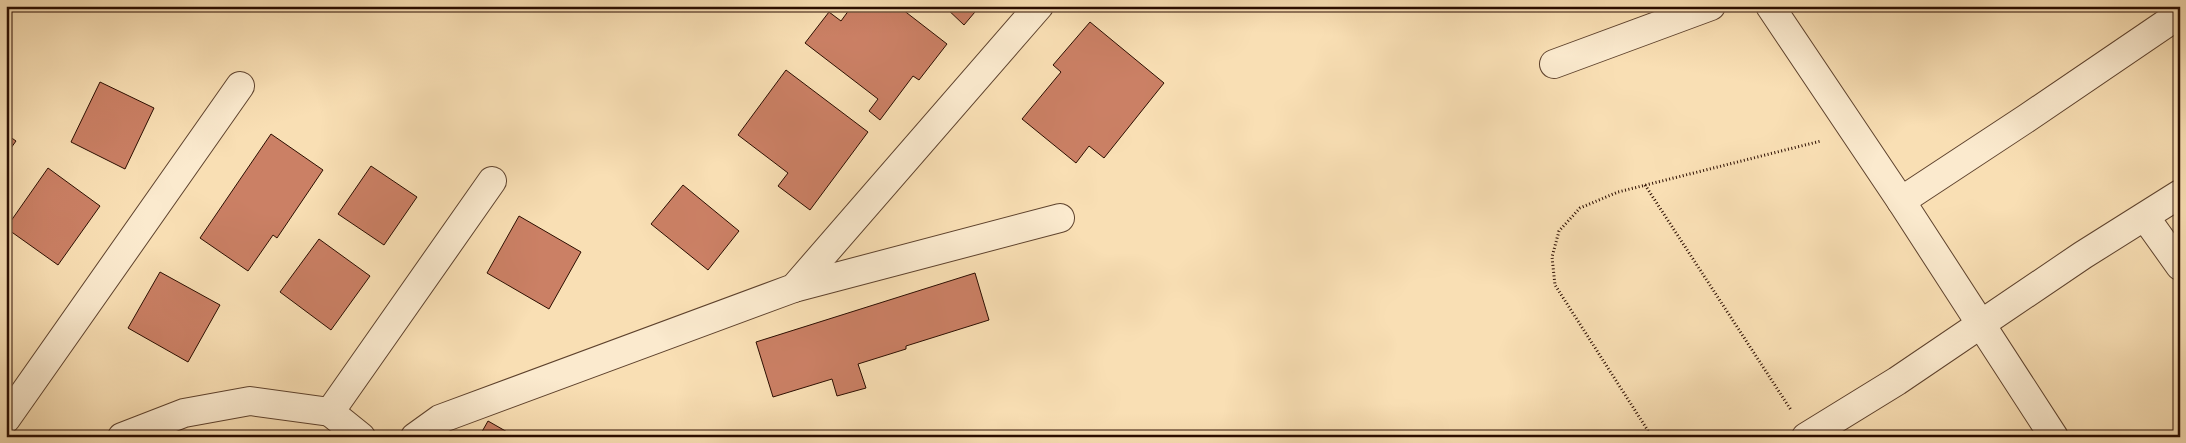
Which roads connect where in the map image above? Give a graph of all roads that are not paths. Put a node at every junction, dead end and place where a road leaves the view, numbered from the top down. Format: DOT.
graph roads {
  1 [pos="1039,6"];
  2 [pos="1711,6"];
  3 [pos="1770,6"];
  4 [pos="2180,14"];
  5 [pos="1554,64"];
  6 [pos="240,86"];
  7 [pos="492,181"];
  8 [pos="2180,194"];
  9 [pos="1901,201"];
  10 [pos="2145,216"];
  11 [pos="1060,218"];
  12 [pos="2180,266"];
  13 [pos="794,288"];
  14 [pos="1980,326"];
  15 [pos="330,412"];
  16 [pos="6,419"];
  17 [pos="1807,436"];
  18 [pos="122,437"];
  19 [pos="362,437"];
  20 [pos="415,437"];
  21 [pos="2054,437"];
  1 -- 13 [label="street"];
  2 -- 5 [label="street"];
  3 -- 9 [label="street"];
  4 -- 9 [label="street"];
  6 -- 16 [label="street"];
  7 -- 15 [label="street"];
  8 -- 10 [label="street"];
  9 -- 14 [label="street"];
  10 -- 12 [label="street"];
  10 -- 14 [label="street"];
  11 -- 13 [label="street"];
  13 -- 20 [label="street"];
  14 -- 17 [label="street"];
  14 -- 21 [label="street"];
  15 -- 18 [label="street"];
  15 -- 19 [label="street"];
}
